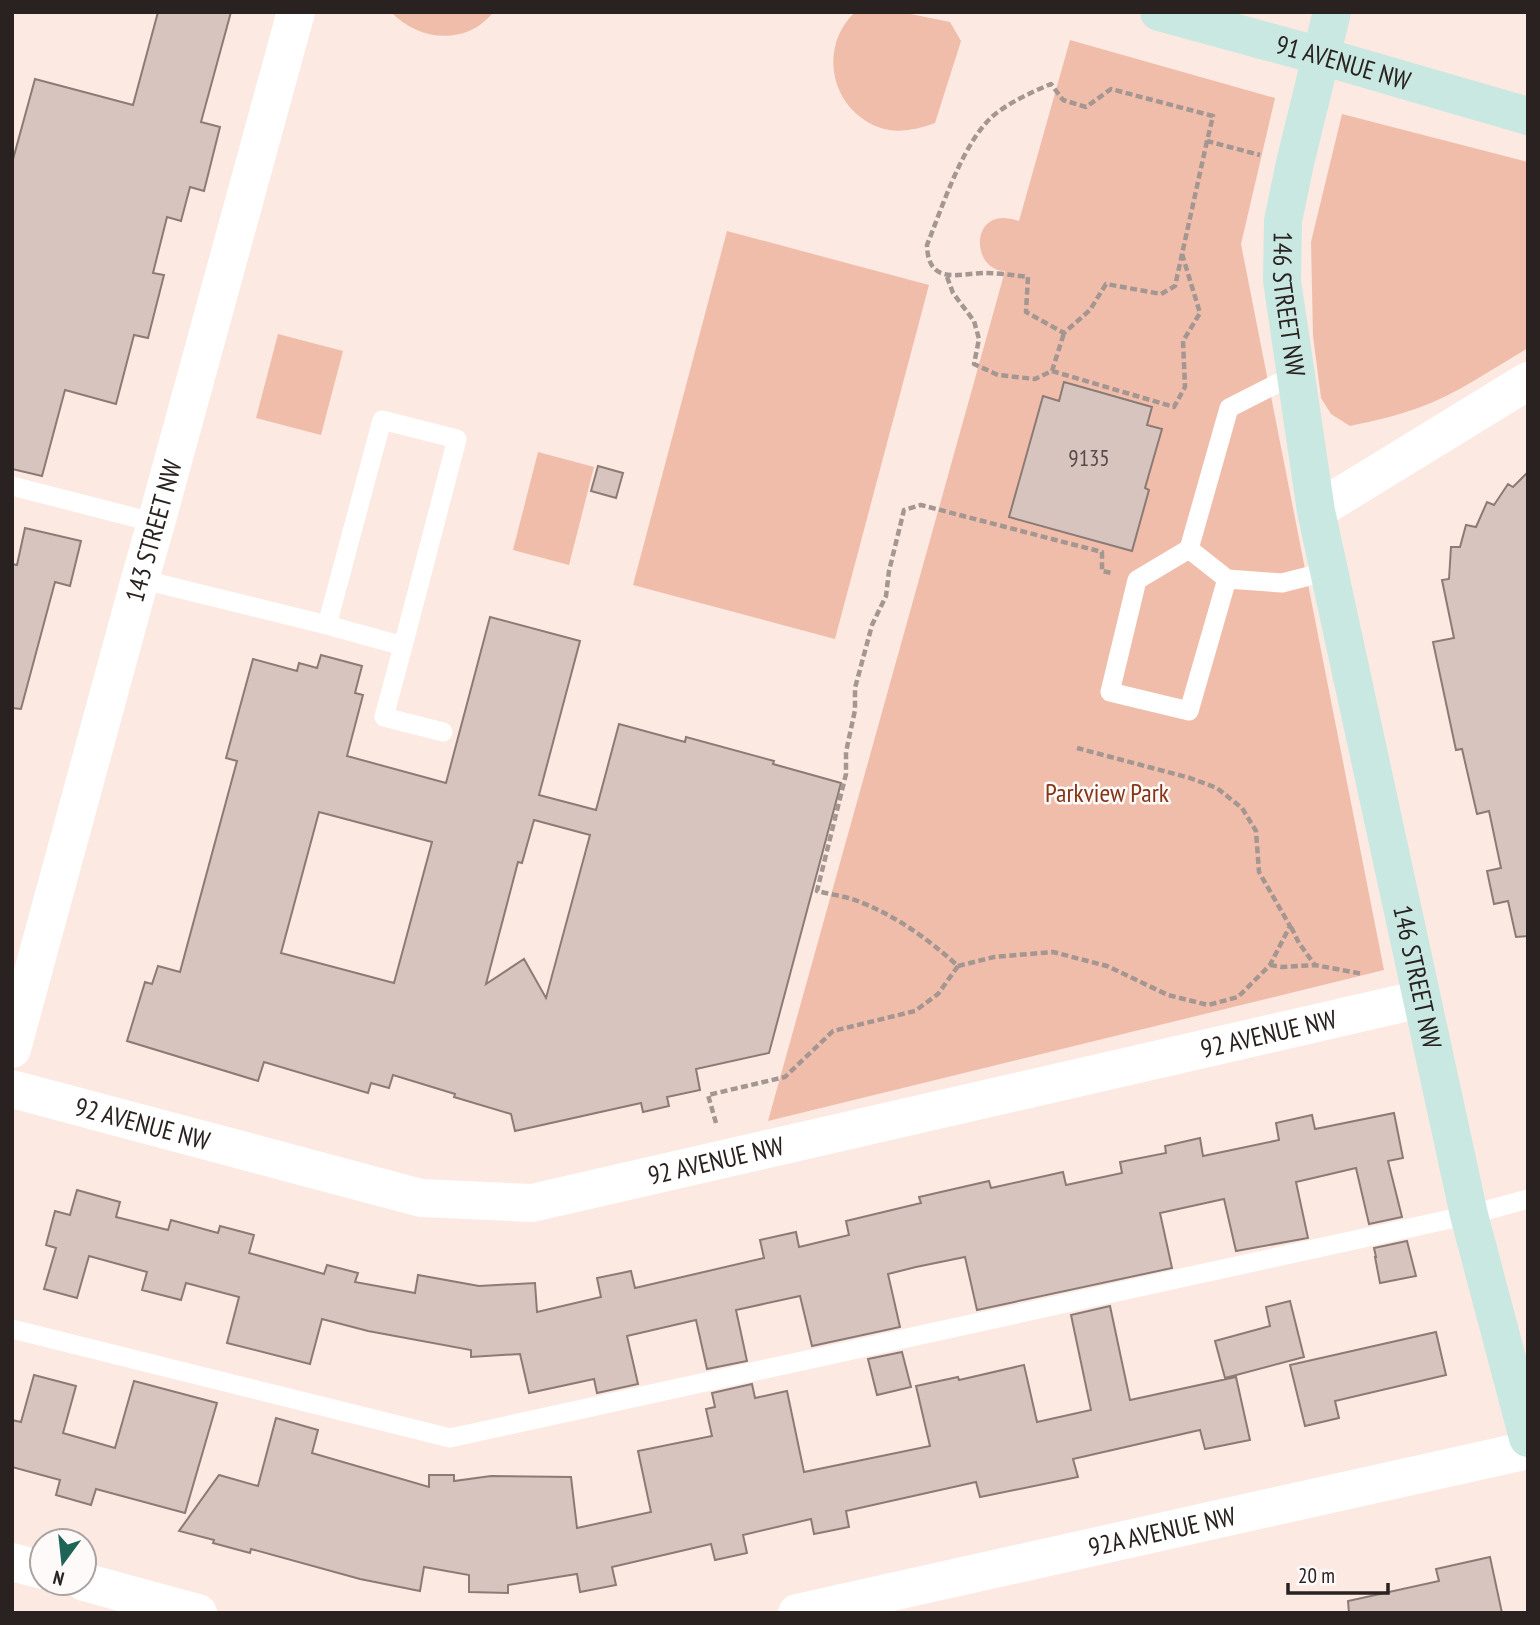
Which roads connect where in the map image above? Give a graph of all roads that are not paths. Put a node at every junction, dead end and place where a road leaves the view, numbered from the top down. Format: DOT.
graph roads {
  1 [pos="296,12"];
  2 [pos="1159,12"];
  3 [pos="1332,12"];
  4 [pos="1321,56"];
  5 [pos="1528,116"];
  6 [pos="1296,374"];
  7 [pos="1528,381"];
  8 [pos="12,486"];
  9 [pos="1316,511"];
  10 [pos="156,523"];
  11 [pos="1189,549"];
  12 [pos="1329,571"];
  13 [pos="140,579"];
  14 [pos="1227,579"];
  15 [pos="327,625"];
  16 [pos="403,646"];
  17 [pos="443,732"];
  18 [pos="1418,982"];
  19 [pos="12,1049"];
  20 [pos="12,1089"];
  21 [pos="1528,1199"];
  22 [pos="1469,1215"];
  23 [pos="12,1329"];
  24 [pos="1528,1438"];
  25 [pos="1528,1450"];
  26 [pos="98,1586"];
  27 [pos="198,1613"];
  28 [pos="797,1613"];
  1 -- 10 [label="street, 143 STREET NW"];
  2 -- 4 [label="street, 91 AVENUE NW"];
  3 -- 4 [label="street, 146 STREET NW"];
  4 -- 5 [label="street, 91 AVENUE NW"];
  4 -- 6 [label="street, 146 STREET NW"];
  6 -- 9 [label="street, 146 STREET NW"];
  6 -- 11 [label="lane"];
  7 -- 9 [label="street"];
  8 -- 10 [label="lane"];
  9 -- 12 [label="street, 146 STREET NW"];
  10 -- 13 [label="street, 143 STREET NW"];
  11 -- 14 [label="lane"];
  11 -- 14 [label="lane"];
  12 -- 14 [label="lane"];
  12 -- 18 [label="street, 146 STREET NW"];
  13 -- 15 [label="lane"];
  13 -- 19 [label="street, 143 STREET NW"];
  15 -- 16 [label="lane"];
  15 -- 16 [label="lane"];
  16 -- 17 [label="lane"];
  18 -- 20 [label="street, 92 AVENUE NW"];
  18 -- 22 [label="street, 146 STREET NW"];
  21 -- 22 [label="lane"];
  22 -- 23 [label="lane"];
  22 -- 24 [label="street, 146 STREET NW"];
  25 -- 28 [label="street, 92A AVENUE NW"];
  26 -- 27 [label="street"];
}
